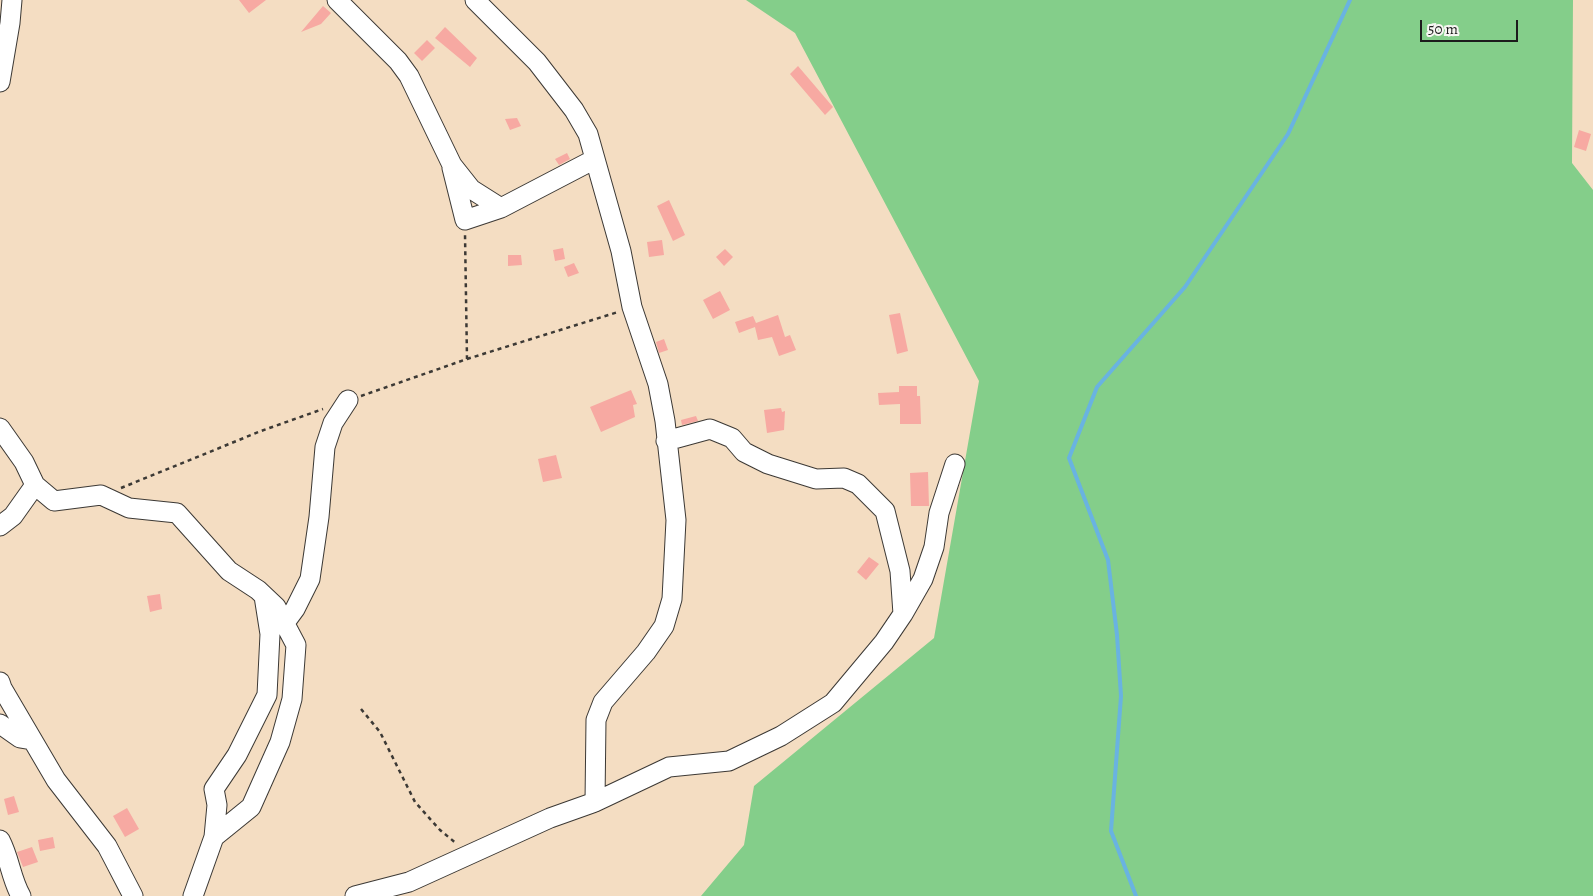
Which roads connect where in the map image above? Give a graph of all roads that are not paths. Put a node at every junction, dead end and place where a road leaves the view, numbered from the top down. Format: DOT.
graph roads {
  1 [pos="12,0"];
  2 [pos="337,0"];
  3 [pos="476,0"];
  4 [pos="0,82"];
  5 [pos="595,160"];
  6 [pos="452,165"];
  7 [pos="502,208"];
  8 [pos="348,400"];
  9 [pos="0,428"];
  10 [pos="666,442"];
  11 [pos="955,464"];
  12 [pos="35,485"];
  13 [pos="0,526"];
  14 [pos="264,596"];
  15 [pos="904,614"];
  16 [pos="284,624"];
  17 [pos="0,682"];
  18 [pos="0,724"];
  19 [pos="32,740"];
  20 [pos="595,802"];
  21 [pos="214,837"];
  22 [pos="0,840"];
  23 [pos="21,896"];
  24 [pos="133,896"];
  25 [pos="193,896"];
  26 [pos="355,896"];
  1 -- 4 [label="street"];
  2 -- 6 [label="street"];
  3 -- 5 [label="street"];
  5 -- 7 [label="street"];
  5 -- 10 [label="street"];
  6 -- 7 [label="street"];
  6 -- 7 [label="street"];
  8 -- 16 [label="street"];
  9 -- 12 [label="street"];
  10 -- 15 [label="street"];
  10 -- 20 [label="street"];
  11 -- 15 [label="street"];
  12 -- 13 [label="street"];
  12 -- 14 [label="street"];
  14 -- 16 [label="street"];
  14 -- 21 [label="street"];
  15 -- 20 [label="street"];
  16 -- 21 [label="street"];
  17 -- 19 [label="street"];
  18 -- 19 [label="street"];
  19 -- 24 [label="street"];
  20 -- 26 [label="street"];
  21 -- 25 [label="street"];
  22 -- 23 [label="street"];
}
